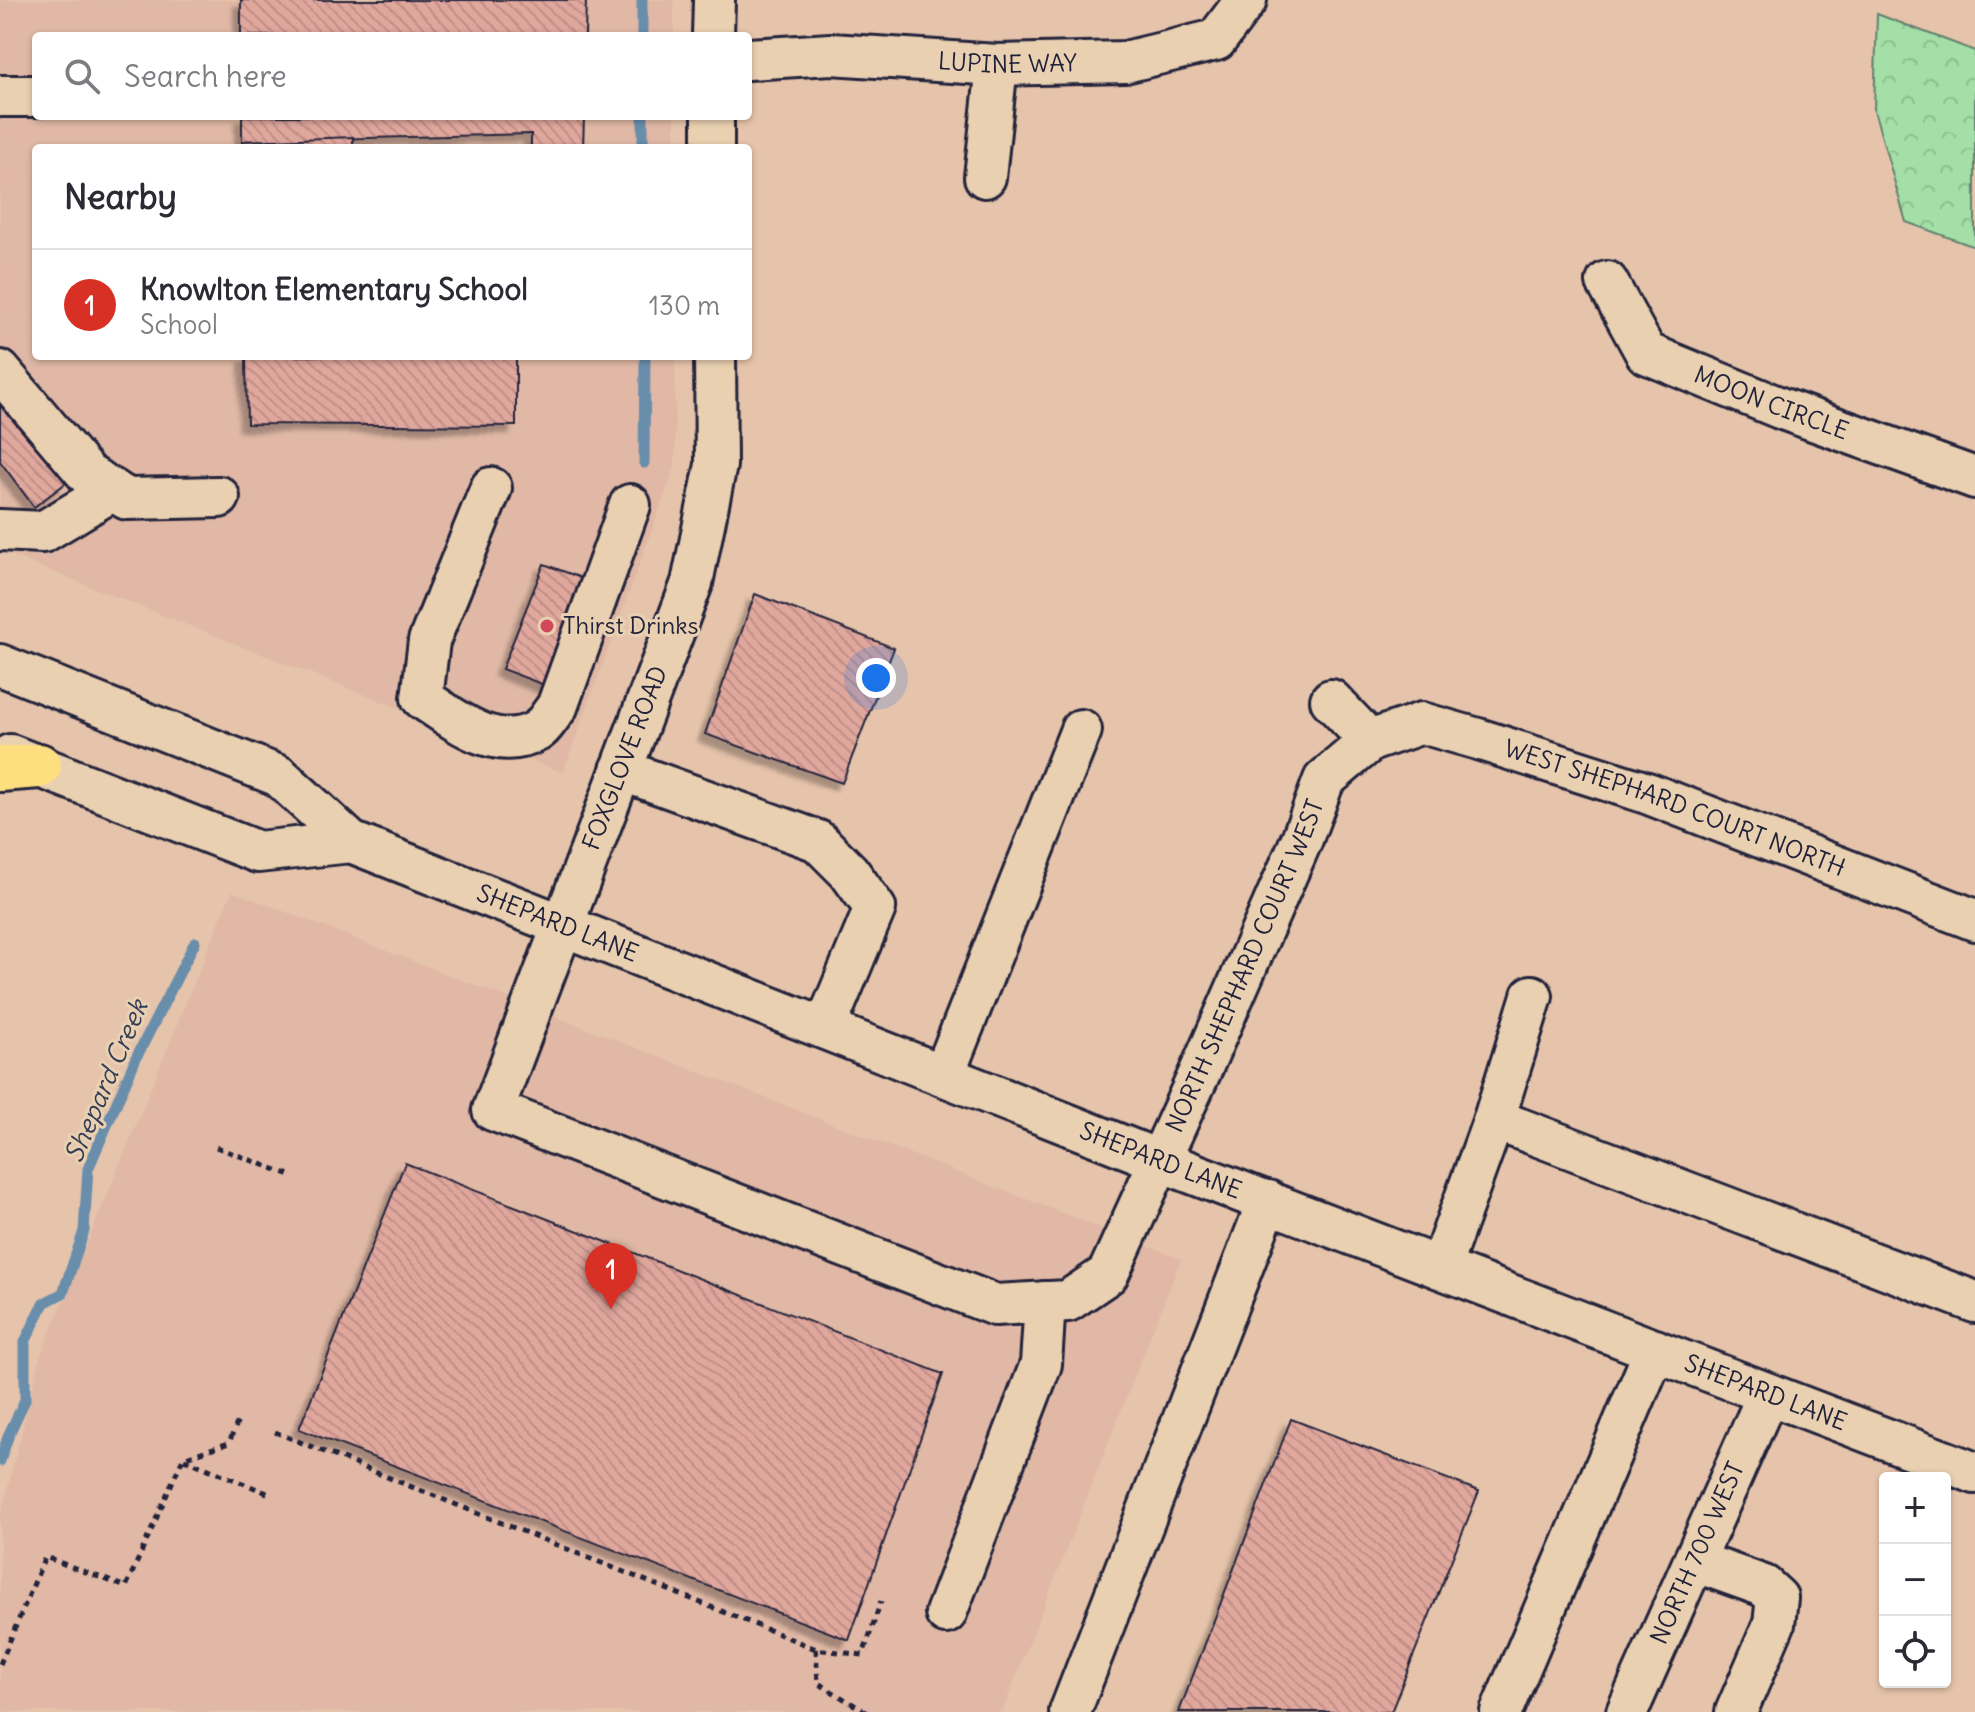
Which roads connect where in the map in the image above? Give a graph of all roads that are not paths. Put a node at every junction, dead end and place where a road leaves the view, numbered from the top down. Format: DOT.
graph roads {
  1 [pos="714,0"];
  2 [pos="1246,0"];
  3 [pos="713,32"];
  4 [pos="752,59"];
  5 [pos="997,65"];
  6 [pos="0,96"];
  7 [pos="32,96"];
  8 [pos="713,120"];
  9 [pos="713,144"];
  10 [pos="985,177"];
  11 [pos="1607,282"];
  12 [pos="715,360"];
  13 [pos="0,371"];
  14 [pos="1975,478"];
  15 [pos="491,488"];
  16 [pos="113,490"];
  17 [pos="219,497"];
  18 [pos="630,505"];
  19 [pos="0,530"];
  20 [pos="0,665"];
  21 [pos="1331,700"];
  22 [pos="1081,730"];
  23 [pos="1370,741"];
  24 [pos="13,762"];
  25 [pos="621,770"];
  26 [pos="351,842"];
  27 [pos="1975,920"];
  28 [pos="562,924"];
  29 [pos="1532,996"];
  30 [pos="825,1028"];
  31 [pos="944,1074"];
  32 [pos="493,1110"];
  33 [pos="1494,1119"];
  34 [pos="1158,1160"];
  35 [pos="1268,1201"];
  36 [pos="1440,1268"];
  37 [pos="1045,1302"];
  38 [pos="1975,1302"];
  39 [pos="1655,1350"];
  40 [pos="1768,1394"];
  41 [pos="1975,1473"];
  42 [pos="1694,1561"];
  43 [pos="946,1613"];
  44 [pos="1070,1712"];
  45 [pos="1501,1712"];
  46 [pos="1627,1712"];
  47 [pos="1736,1712"];
  1 -- 3 [label="street"];
  2 -- 5 [label="street, LUPINE WAY"];
  4 -- 5 [label="street, LUPINE WAY"];
  5 -- 10 [label="street"];
  6 -- 7 [label="street"];
  8 -- 9 [label="street"];
  11 -- 14 [label="street, MOON CIRCLE"];
  12 -- 25 [label="street, FOXGLOVE ROAD"];
  13 -- 16 [label="street"];
  15 -- 18 [label="street"];
  16 -- 17 [label="street"];
  16 -- 19 [label="street"];
  20 -- 26 [label="street, SHEPARD LANE"];
  21 -- 23 [label="street"];
  22 -- 31 [label="street"];
  23 -- 27 [label="street, WEST SHEPHARD COURT NORTH"];
  23 -- 34 [label="street, NORTH SHEPHARD COURT WEST"];
  24 -- 26 [label="street, SHEPARD LANE"];
  25 -- 28 [label="street, FOXGLOVE ROAD"];
  25 -- 30 [label="street"];
  26 -- 28 [label="street, SHEPARD LANE"];
  28 -- 30 [label="street, SHEPARD LANE"];
  28 -- 32 [label="street, FOXGLOVE ROAD"];
  29 -- 33 [label="street"];
  30 -- 31 [label="street, SHEPARD LANE"];
  31 -- 34 [label="street, SHEPARD LANE"];
  32 -- 37 [label="street, NORTH SHEPHARD COURT WEST"];
  33 -- 36 [label="street"];
  33 -- 38 [label="street"];
  34 -- 35 [label="street, SHEPARD LANE"];
  34 -- 37 [label="street, NORTH SHEPHARD COURT WEST"];
  35 -- 36 [label="street, SHEPARD LANE"];
  35 -- 44 [label="street"];
  36 -- 39 [label="street, SHEPARD LANE"];
  37 -- 43 [label="street"];
  39 -- 40 [label="street, SHEPARD LANE"];
  39 -- 45 [label="street"];
  40 -- 41 [label="street, SHEPARD LANE"];
  40 -- 42 [label="street, NORTH 700 WEST"];
  42 -- 46 [label="street, NORTH 700 WEST"];
  42 -- 47 [label="street"];
}
